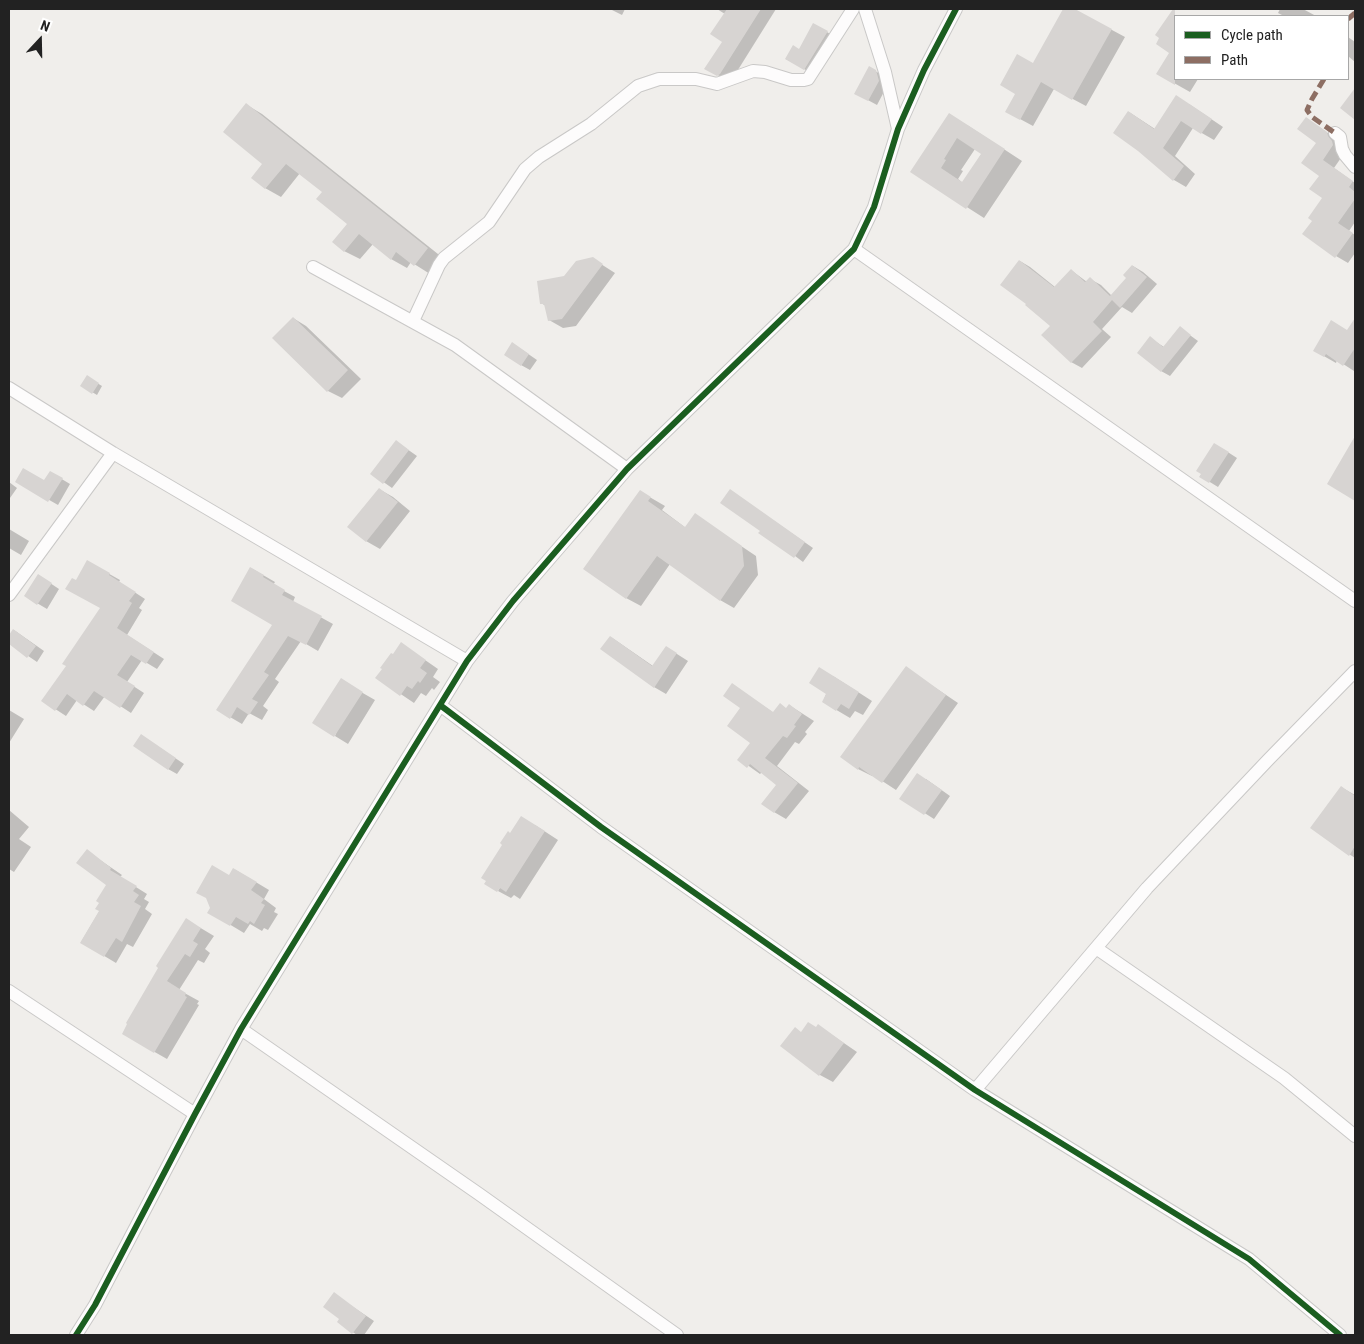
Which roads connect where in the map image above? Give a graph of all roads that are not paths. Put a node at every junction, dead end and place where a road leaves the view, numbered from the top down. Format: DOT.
graph roads {
  1 [pos="853,9"];
  2 [pos="865,9"];
  3 [pos="956,9"];
  4 [pos="898,129"];
  5 [pos="1335,133"];
  6 [pos="1355,167"];
  7 [pos="854,249"];
  8 [pos="312,267"];
  9 [pos="413,321"];
  10 [pos="9,388"];
  11 [pos="113,453"];
  12 [pos="627,469"];
  13 [pos="9,595"];
  14 [pos="1355,601"];
  15 [pos="467,661"];
  16 [pos="1355,671"];
  17 [pos="440,705"];
  18 [pos="1096,948"];
  19 [pos="9,991"];
  20 [pos="241,1029"];
  21 [pos="975,1090"];
  22 [pos="195,1114"];
  23 [pos="1355,1136"];
  24 [pos="76,1335"];
  25 [pos="677,1335"];
  26 [pos="1340,1335"];
  1 -- 9 [label="street"];
  2 -- 4 [label="street"];
  3 -- 4 [label="street"];
  4 -- 7 [label="street"];
  5 -- 6 [label="street"];
  7 -- 12 [label="street"];
  7 -- 14 [label="street"];
  8 -- 9 [label="street"];
  9 -- 12 [label="street"];
  10 -- 11 [label="street"];
  11 -- 13 [label="street"];
  11 -- 15 [label="street"];
  12 -- 15 [label="street"];
  15 -- 17 [label="street"];
  16 -- 18 [label="street"];
  17 -- 20 [label="street"];
  17 -- 21 [label="street"];
  18 -- 21 [label="street"];
  18 -- 23 [label="street"];
  19 -- 22 [label="street"];
  20 -- 22 [label="street"];
  20 -- 25 [label="street"];
  21 -- 26 [label="street"];
  22 -- 24 [label="street"];
}
